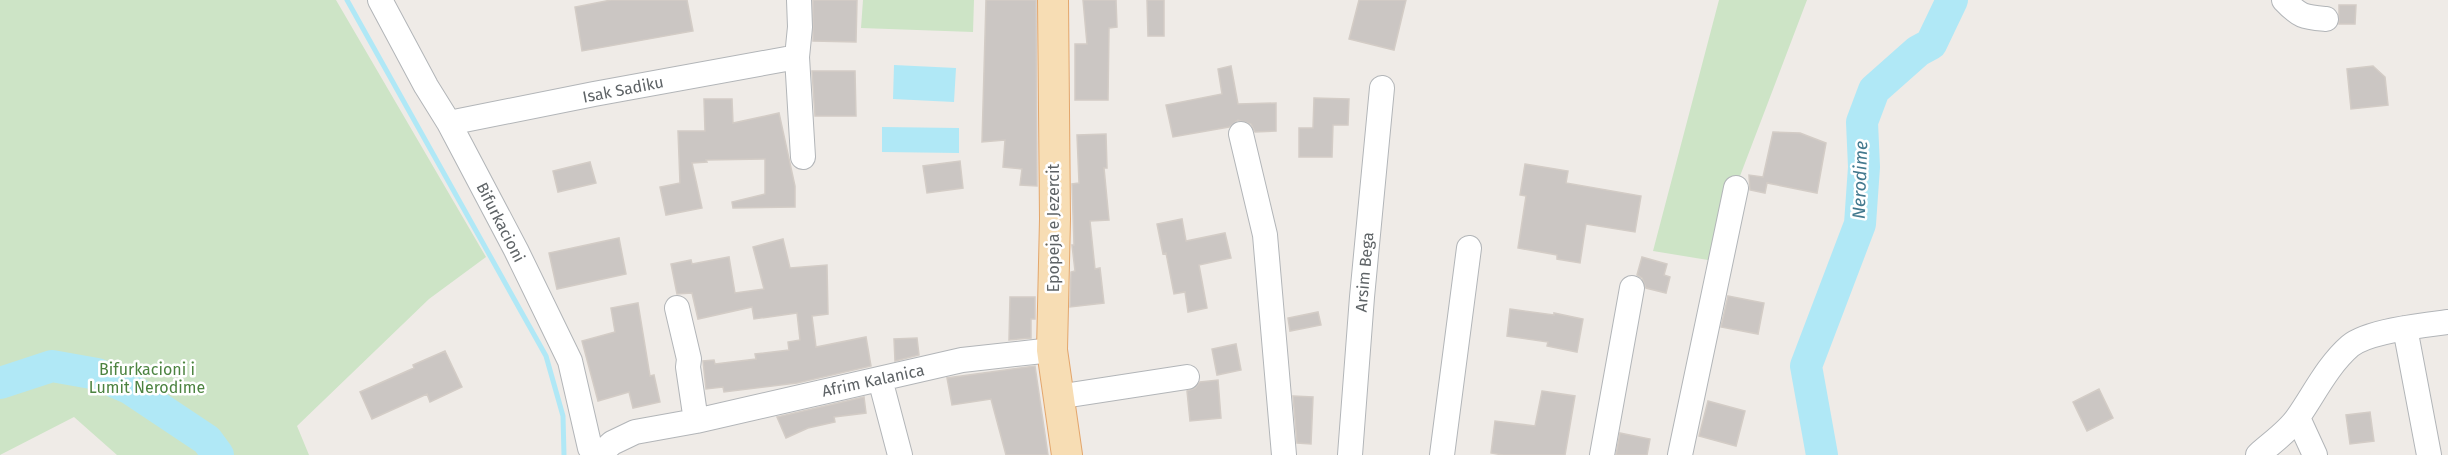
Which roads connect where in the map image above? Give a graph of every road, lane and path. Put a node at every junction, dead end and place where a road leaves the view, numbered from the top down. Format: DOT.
graph roads {
  1 [pos="380,0"];
  2 [pos="799,0"];
  3 [pos="1053,0"];
  4 [pos="2284,0"];
  5 [pos="2326,19"];
  6 [pos="797,57"];
  7 [pos="1382,88"];
  8 [pos="450,123"];
  9 [pos="1241,134"];
  10 [pos="803,157"];
  11 [pos="1736,188"];
  12 [pos="1470,249"];
  13 [pos="1632,288"];
  14 [pos="677,308"];
  15 [pos="2448,322"];
  16 [pos="2405,328"];
  17 [pos="1053,350"];
  18 [pos="1187,377"];
  19 [pos="880,379"];
  20 [pos="1057,397"];
  21 [pos="2298,417"];
  22 [pos="696,421"];
  23 [pos="597,455"];
  24 [pos="900,455"];
  25 [pos="1067,455"];
  26 [pos="1284,455"];
  27 [pos="1350,455"];
  28 [pos="1442,455"];
  29 [pos="1602,455"];
  30 [pos="1680,455"];
  31 [pos="2258,455"];
  32 [pos="2315,455"];
  33 [pos="2429,455"];
  1 -- 8 [label="street, Bifurkacioni"];
  2 -- 6 [label="street"];
  3 -- 17 [label="main road, Epopeja e Jezercit"];
  4 -- 5 [label="street"];
  6 -- 8 [label="street, Isak Sadiku"];
  6 -- 10 [label="street"];
  7 -- 27 [label="street, Arsim Bega"];
  8 -- 23 [label="street, Bifurkacioni"];
  9 -- 26 [label="street"];
  11 -- 30 [label="street"];
  12 -- 28 [label="street"];
  13 -- 29 [label="street"];
  14 -- 22 [label="street"];
  15 -- 16 [label="street"];
  16 -- 21 [label="street"];
  16 -- 33 [label="street"];
  17 -- 19 [label="street, Afrim Kalanica"];
  17 -- 20 [label="main road, Epopeja e Jezercit"];
  18 -- 20 [label="street"];
  19 -- 22 [label="street, Afrim Kalanica"];
  19 -- 24 [label="street"];
  20 -- 25 [label="main road, Epopeja e Jezercit"];
  21 -- 31 [label="street"];
  21 -- 32 [label="street"];
  22 -- 23 [label="street, Afrim Kalanica"];
}
